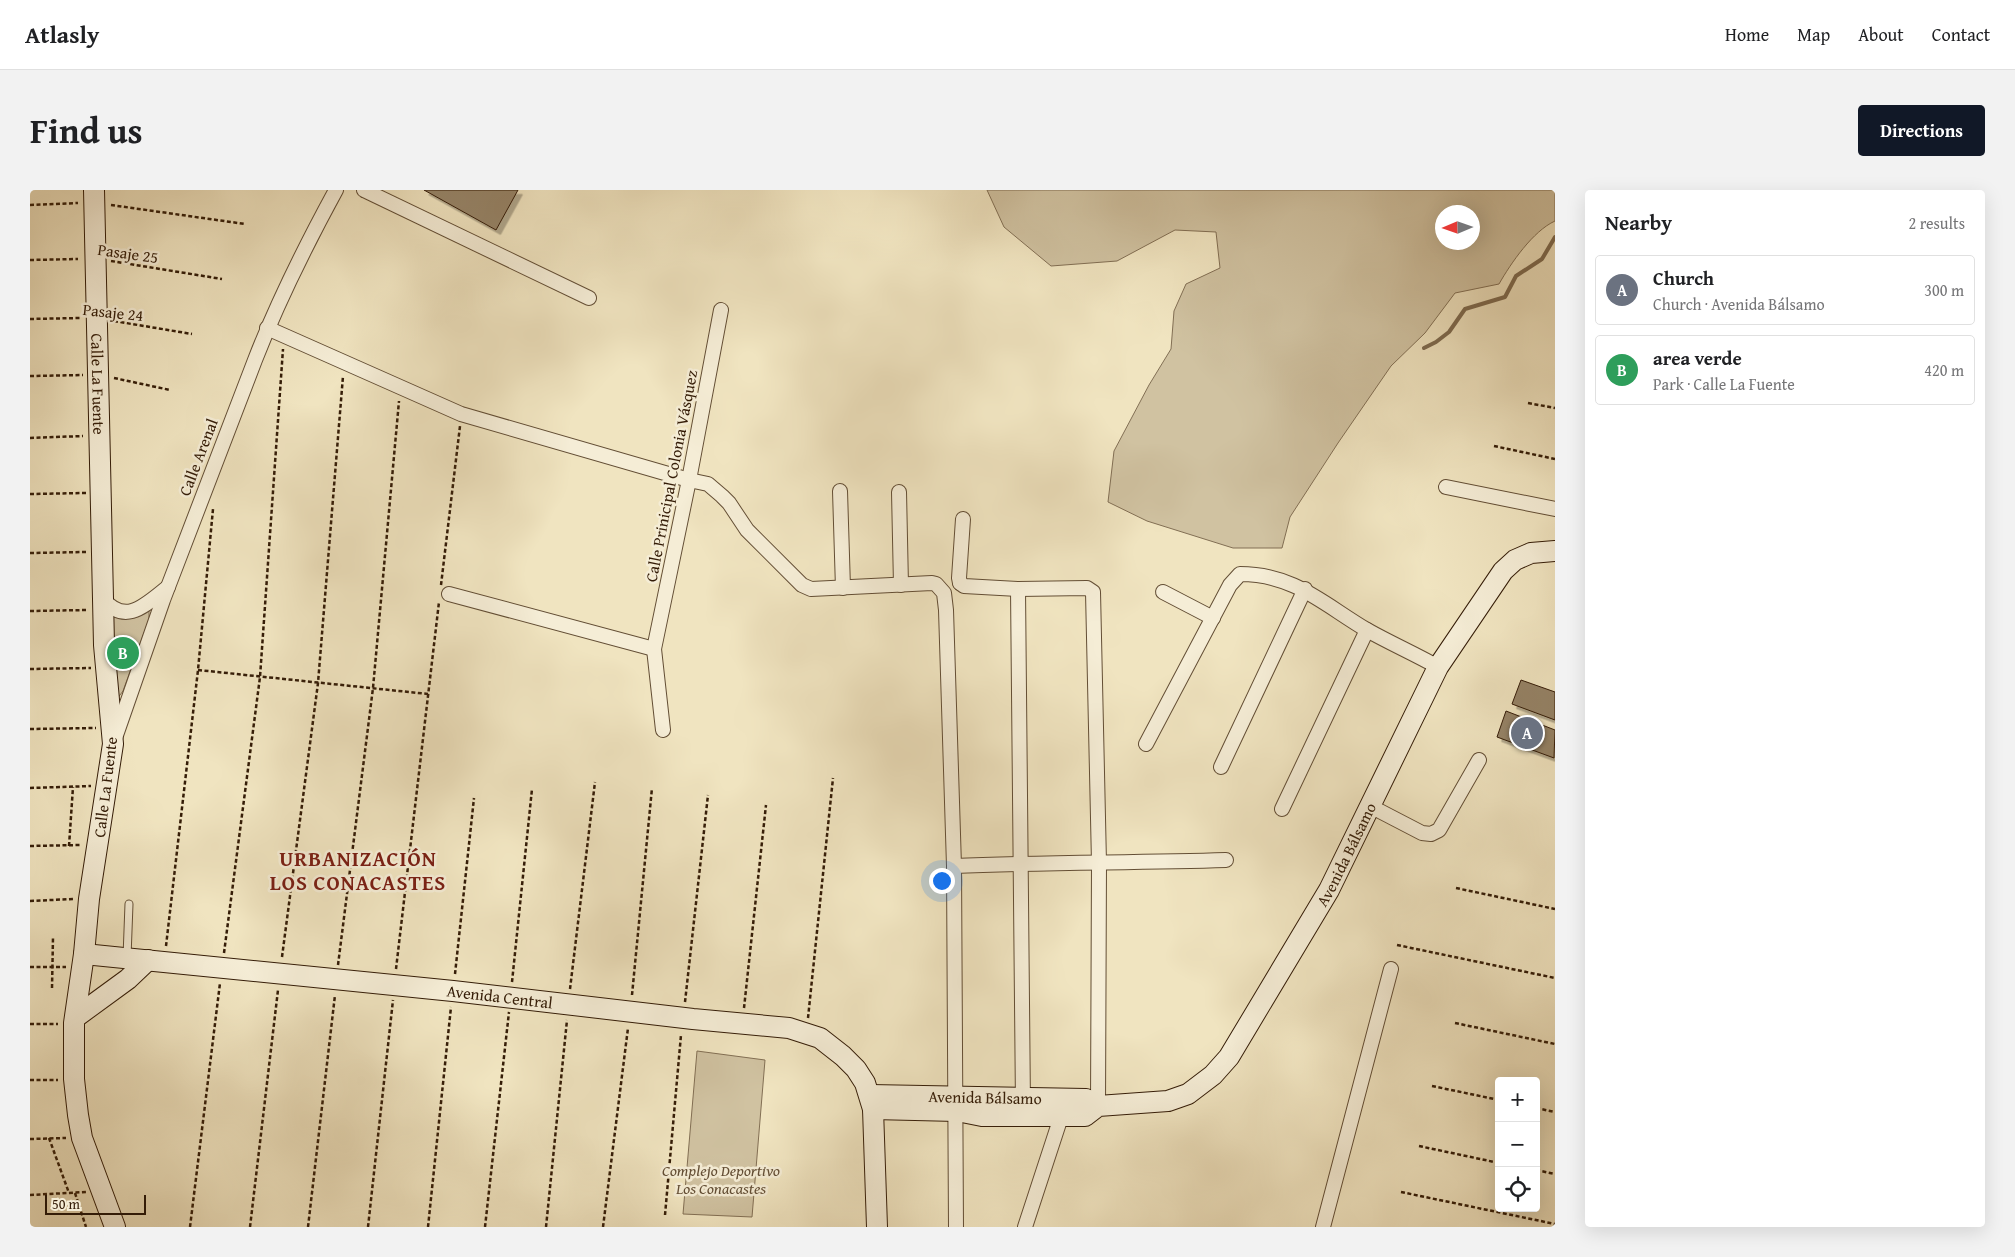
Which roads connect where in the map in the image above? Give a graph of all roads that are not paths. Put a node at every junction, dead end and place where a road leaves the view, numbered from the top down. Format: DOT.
graph roads {
  1 [pos="336,190"];
  2 [pos="364,190"];
  3 [pos="94,196"];
  4 [pos="589,298"];
  5 [pos="721,310"];
  6 [pos="268,328"];
  7 [pos="689,480"];
  8 [pos="1446,487"];
  9 [pos="840,491"];
  10 [pos="899,492"];
  11 [pos="1555,509"];
  12 [pos="964,519"];
  13 [pos="1555,551"];
  14 [pos="960,584"];
  15 [pos="901,585"];
  16 [pos="168,587"];
  17 [pos="843,588"];
  18 [pos="1018,589"];
  19 [pos="1305,589"];
  20 [pos="1164,592"];
  21 [pos="443,593"];
  22 [pos="944,593"];
  23 [pos="103,604"];
  24 [pos="1212,618"];
  25 [pos="1367,630"];
  26 [pos="654,649"];
  27 [pos="1438,667"];
  28 [pos="663,730"];
  29 [pos="112,736"];
  30 [pos="1146,744"];
  31 [pos="1479,760"];
  32 [pos="1221,768"];
  33 [pos="1370,806"];
  34 [pos="1282,809"];
  35 [pos="1226,860"];
  36 [pos="1022,863"];
  37 [pos="1099,863"];
  38 [pos="954,866"];
  39 [pos="129,904"];
  40 [pos="86,922"];
  41 [pos="124,957"];
  42 [pos="83,961"];
  43 [pos="156,961"];
  44 [pos="1391,969"];
  45 [pos="75,1020"];
  46 [pos="872,1102"];
  47 [pos="956,1104"];
  48 [pos="1098,1106"];
  49 [pos="1023,1108"];
  50 [pos="1061,1117"];
  51 [pos="115,1227"];
  52 [pos="877,1227"];
  53 [pos="956,1227"];
  54 [pos="1025,1227"];
  55 [pos="1323,1227"];
  1 -- 6 [label="street, Calle Arenal"];
  2 -- 4 [label="street"];
  3 -- 23 [label="street, Calle La Fuente"];
  5 -- 7 [label="street, Calle Prinicipal Colonia Vásquez"];
  6 -- 7 [label="street"];
  6 -- 16 [label="street, Calle Arenal"];
  7 -- 17 [label="street"];
  7 -- 26 [label="street, Calle Prinicipal Colonia Vásquez"];
  8 -- 11 [label="street"];
  9 -- 17 [label="street"];
  10 -- 15 [label="street"];
  12 -- 14 [label="street"];
  13 -- 27 [label="street, Avenida Bálsamo"];
  14 -- 18 [label="street"];
  14 -- 22 [label="street"];
  15 -- 17 [label="street"];
  15 -- 22 [label="street"];
  16 -- 23 [label="street"];
  16 -- 29 [label="street, Calle Arenal"];
  18 -- 36 [label="street"];
  18 -- 37 [label="street"];
  19 -- 24 [label="street"];
  19 -- 25 [label="street"];
  19 -- 32 [label="street"];
  20 -- 24 [label="street"];
  21 -- 26 [label="street"];
  22 -- 38 [label="street"];
  23 -- 29 [label="street, Calle La Fuente"];
  24 -- 30 [label="street"];
  25 -- 27 [label="street"];
  25 -- 34 [label="street"];
  26 -- 28 [label="street, Calle Prinicipal Colonia Vásquez"];
  27 -- 33 [label="street, Avenida Bálsamo"];
  29 -- 40 [label="street, Calle La Fuente"];
  31 -- 33 [label="street"];
  33 -- 48 [label="street, Avenida Bálsamo"];
  35 -- 37 [label="street"];
  36 -- 37 [label="street"];
  36 -- 38 [label="street"];
  36 -- 49 [label="street"];
  37 -- 48 [label="street"];
  38 -- 47 [label="street"];
  39 -- 41 [label="lane"];
  40 -- 41 [label="street"];
  40 -- 42 [label="street, Calle La Fuente"];
  41 -- 42 [label="street, Avenida Central"];
  41 -- 43 [label="street, Avenida Central"];
  42 -- 45 [label="street, Calle La Fuente"];
  43 -- 45 [label="street"];
  43 -- 46 [label="street, Avenida Central"];
  44 -- 55 [label="street"];
  45 -- 51 [label="street, Calle La Fuente"];
  46 -- 47 [label="street, Avenida Bálsamo"];
  46 -- 52 [label="street"];
  47 -- 49 [label="street, Avenida Bálsamo"];
  47 -- 53 [label="street"];
  48 -- 49 [label="street, Avenida Bálsamo"];
  48 -- 50 [label="street, Avenida Bálsamo"];
  49 -- 50 [label="street, Avenida Bálsamo"];
  50 -- 54 [label="street"];
}
